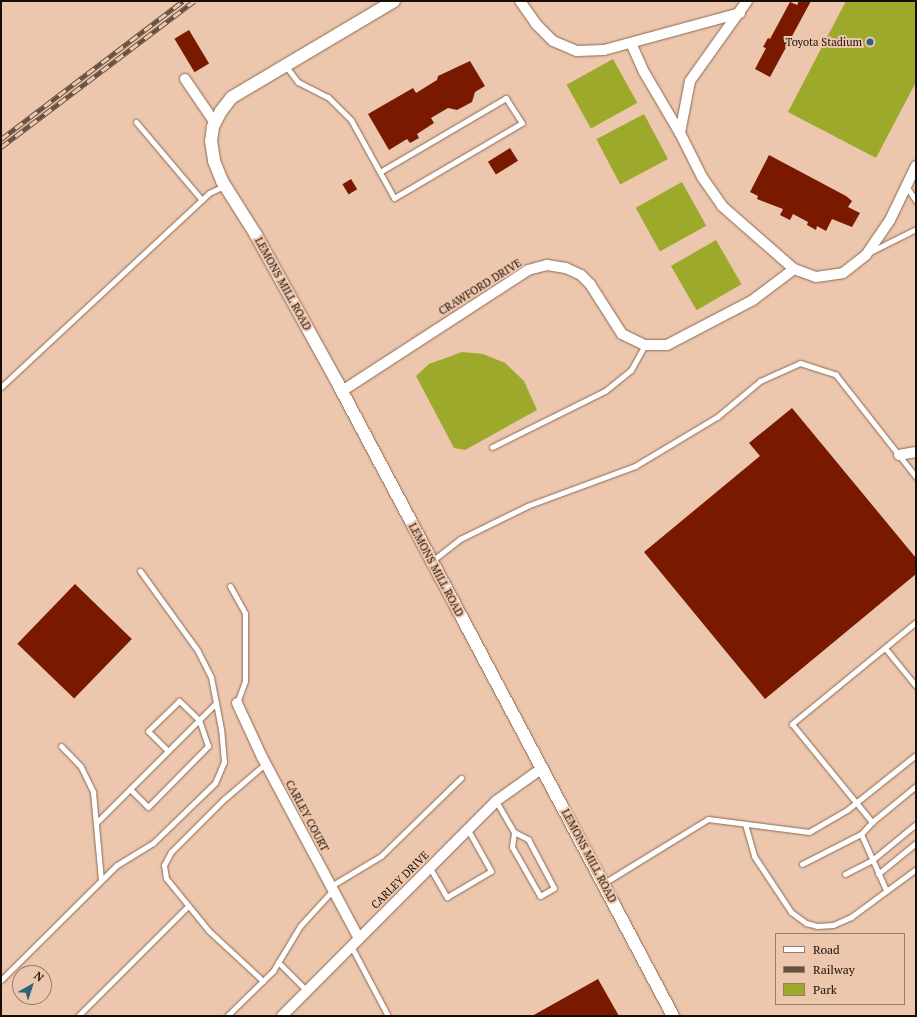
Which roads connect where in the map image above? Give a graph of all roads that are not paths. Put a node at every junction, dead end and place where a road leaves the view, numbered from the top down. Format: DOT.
graph roads {
  1 [pos="394,1"];
  2 [pos="520,1"];
  3 [pos="747,1"];
  4 [pos="740,13"];
  5 [pos="631,42"];
  6 [pos="284,64"];
  7 [pos="185,79"];
  8 [pos="136,122"];
  9 [pos="215,123"];
  10 [pos="680,133"];
  11 [pos="916,166"];
  12 [pos="380,172"];
  13 [pos="225,186"];
  14 [pos="906,186"];
  15 [pos="202,200"];
  16 [pos="916,201"];
  17 [pos="916,229"];
  18 [pos="866,255"];
  19 [pos="794,269"];
  20 [pos="645,345"];
  21 [pos="1,387"];
  22 [pos="342,391"];
  23 [pos="492,447"];
  24 [pos="916,452"];
  25 [pos="899,455"];
  26 [pos="916,477"];
  27 [pos="431,562"];
  28 [pos="140,571"];
  29 [pos="230,586"];
  30 [pos="916,622"];
  31 [pos="884,648"];
  32 [pos="916,686"];
  33 [pos="216,703"];
  34 [pos="237,703"];
  35 [pos="199,720"];
  36 [pos="61,746"];
  37 [pos="168,751"];
  38 [pos="916,755"];
  39 [pos="265,764"];
  40 [pos="541,768"];
  41 [pos="461,778"];
  42 [pos="916,786"];
  43 [pos="130,789"];
  44 [pos="496,801"];
  45 [pos="857,802"];
  46 [pos="872,822"];
  47 [pos="96,823"];
  48 [pos="745,824"];
  49 [pos="916,824"];
  50 [pos="468,830"];
  51 [pos="514,832"];
  52 [pos="861,834"];
  53 [pos="916,843"];
  54 [pos="871,861"];
  55 [pos="802,864"];
  56 [pos="430,868"];
  57 [pos="916,869"];
  58 [pos="845,874"];
  59 [pos="878,874"];
  60 [pos="102,880"];
  61 [pos="603,883"];
  62 [pos="332,888"];
  63 [pos="886,890"];
  64 [pos="188,906"];
  65 [pos="359,939"];
  66 [pos="351,946"];
  67 [pos="278,962"];
  68 [pos="1,980"];
  69 [pos="263,981"];
  70 [pos="307,991"];
  71 [pos="78,1016"];
  72 [pos="227,1016"];
  73 [pos="282,1016"];
  74 [pos="388,1016"];
  75 [pos="673,1016"];
  1 -- 6 [label="street, LEMONS MILL ROAD"];
  2 -- 5 [label="street"];
  3 -- 4 [label="street"];
  4 -- 5 [label="street"];
  4 -- 10 [label="street"];
  5 -- 10 [label="street"];
  6 -- 9 [label="street, LEMONS MILL ROAD"];
  6 -- 12 [label="lane"];
  7 -- 9 [label="street"];
  8 -- 15 [label="lane"];
  9 -- 13 [label="street, LEMONS MILL ROAD"];
  10 -- 19 [label="street"];
  11 -- 14 [label="street"];
  12 -- 12 [label="lane"];
  13 -- 15 [label="lane"];
  13 -- 22 [label="street, LEMONS MILL ROAD"];
  14 -- 16 [label="lane"];
  14 -- 18 [label="street"];
  15 -- 21 [label="lane"];
  17 -- 18 [label="lane"];
  18 -- 19 [label="street"];
  19 -- 20 [label="street, CRAWFORD DRIVE"];
  20 -- 22 [label="street, CRAWFORD DRIVE"];
  20 -- 23 [label="lane"];
  22 -- 27 [label="street, LEMONS MILL ROAD"];
  24 -- 25 [label="street"];
  25 -- 26 [label="lane"];
  25 -- 27 [label="lane"];
  27 -- 40 [label="street, LEMONS MILL ROAD"];
  28 -- 33 [label="lane"];
  29 -- 34 [label="lane"];
  30 -- 31 [label="lane"];
  31 -- 32 [label="lane"];
  31 -- 45 [label="lane"];
  33 -- 35 [label="lane"];
  33 -- 60 [label="lane"];
  34 -- 39 [label="street, CARLEY COURT"];
  35 -- 37 [label="lane"];
  35 -- 37 [label="lane"];
  35 -- 43 [label="lane"];
  36 -- 47 [label="lane"];
  37 -- 43 [label="lane"];
  38 -- 45 [label="lane"];
  39 -- 62 [label="street, CARLEY COURT"];
  39 -- 64 [label="lane"];
  40 -- 44 [label="street, CARLEY DRIVE"];
  40 -- 61 [label="street, LEMONS MILL ROAD"];
  41 -- 62 [label="lane"];
  42 -- 46 [label="lane"];
  43 -- 47 [label="lane"];
  44 -- 50 [label="street, CARLEY DRIVE"];
  44 -- 51 [label="lane"];
  45 -- 46 [label="lane"];
  45 -- 48 [label="lane"];
  46 -- 52 [label="lane"];
  47 -- 60 [label="lane"];
  48 -- 61 [label="lane"];
  48 -- 63 [label="lane"];
  49 -- 54 [label="lane"];
  50 -- 56 [label="street, CARLEY DRIVE"];
  50 -- 56 [label="lane"];
  51 -- 51 [label="lane"];
  52 -- 54 [label="lane"];
  52 -- 55 [label="lane"];
  53 -- 59 [label="lane"];
  54 -- 58 [label="lane"];
  54 -- 59 [label="lane"];
  56 -- 65 [label="street, CARLEY DRIVE"];
  57 -- 63 [label="lane"];
  59 -- 63 [label="lane"];
  60 -- 68 [label="lane"];
  61 -- 75 [label="street, LEMONS MILL ROAD"];
  62 -- 65 [label="street, CARLEY COURT"];
  62 -- 67 [label="lane"];
  64 -- 69 [label="lane"];
  64 -- 71 [label="lane"];
  65 -- 66 [label="street, CARLEY DRIVE"];
  66 -- 70 [label="street, CARLEY DRIVE"];
  66 -- 74 [label="lane"];
  67 -- 69 [label="lane"];
  67 -- 70 [label="lane"];
  69 -- 72 [label="lane"];
  70 -- 73 [label="street, CARLEY DRIVE"];
}
